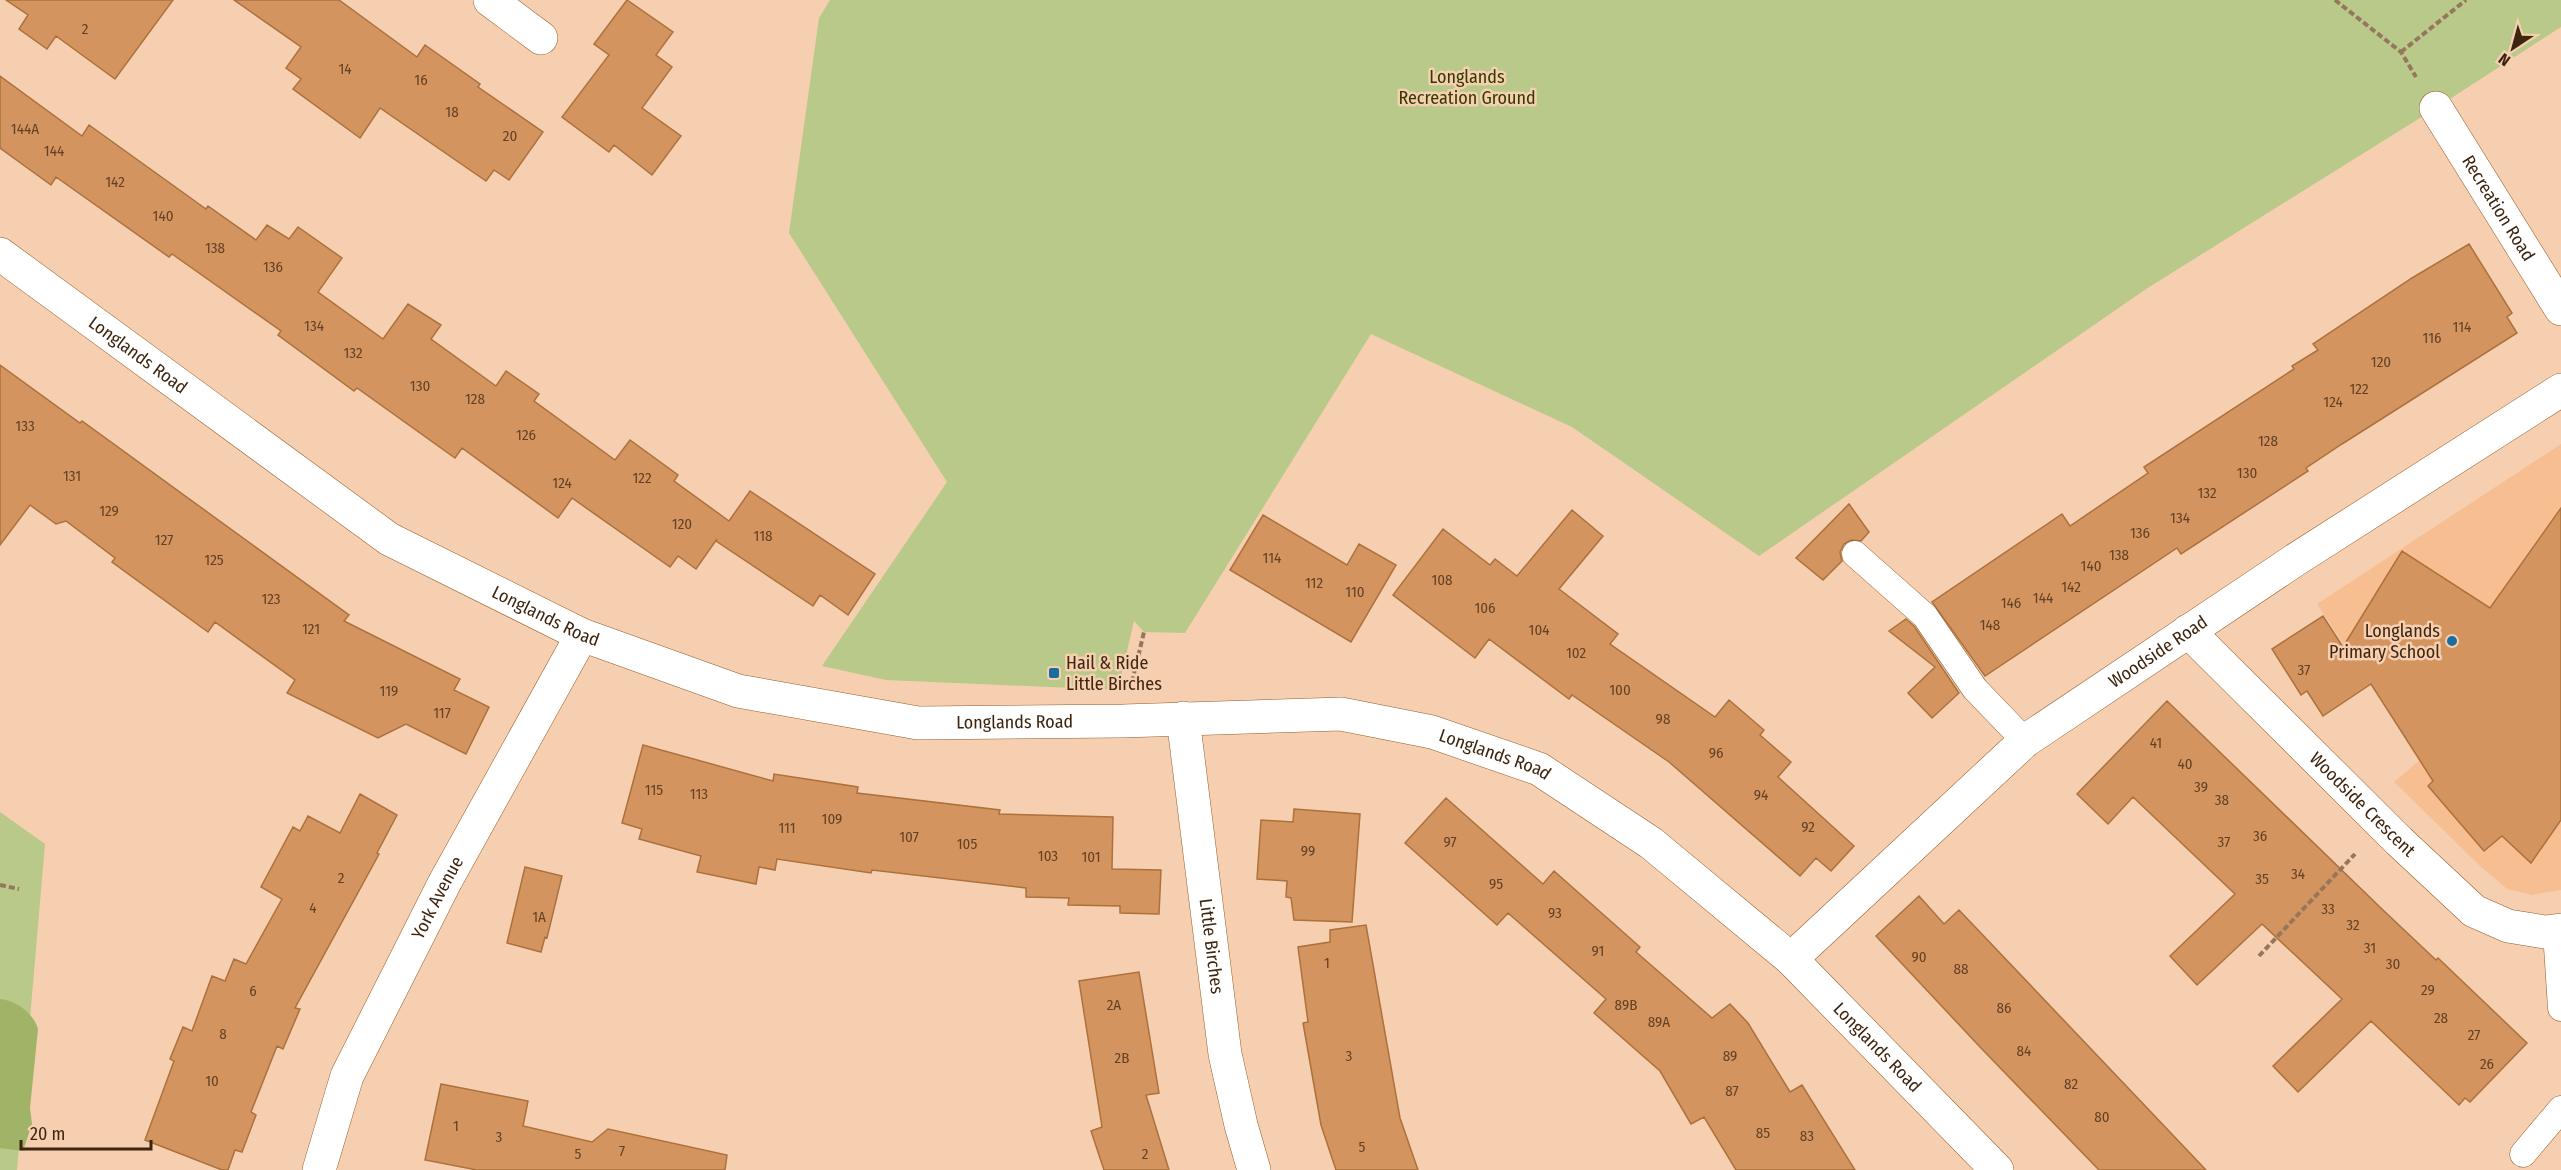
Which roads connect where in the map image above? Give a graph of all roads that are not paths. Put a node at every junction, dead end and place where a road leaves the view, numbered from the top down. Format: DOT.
graph roads {
  1 [pos="490,0"];
  2 [pos="541,38"];
  3 [pos="2436,108"];
  4 [pos="0,254"];
  5 [pos="2561,309"];
  6 [pos="2561,390"];
  7 [pos="1856,554"];
  8 [pos="2188,631"];
  9 [pos="582,635"];
  10 [pos="1183,717"];
  11 [pos="2025,741"];
  12 [pos="2558,931"];
  13 [pos="1791,959"];
  14 [pos="2561,1008"];
  15 [pos="2561,1109"];
  16 [pos="2523,1154"];
  17 [pos="319,1170"];
  18 [pos="1254,1170"];
  19 [pos="1997,1170"];
  1 -- 2 [label="street"];
  3 -- 5 [label="street, Recreation Road"];
  4 -- 9 [label="street, Longlands Road"];
  6 -- 8 [label="street, Woodside Road"];
  7 -- 11 [label="lane"];
  8 -- 11 [label="street, Woodside Road"];
  8 -- 12 [label="street, Woodside Crescent"];
  9 -- 10 [label="street, Longlands Road"];
  9 -- 17 [label="street, York Avenue"];
  10 -- 13 [label="street, Longlands Road"];
  10 -- 18 [label="street, Little Birches"];
  11 -- 13 [label="street, Woodside Road"];
  12 -- 14 [label="lane"];
  13 -- 19 [label="street, Longlands Road"];
  15 -- 16 [label="lane"];
}
